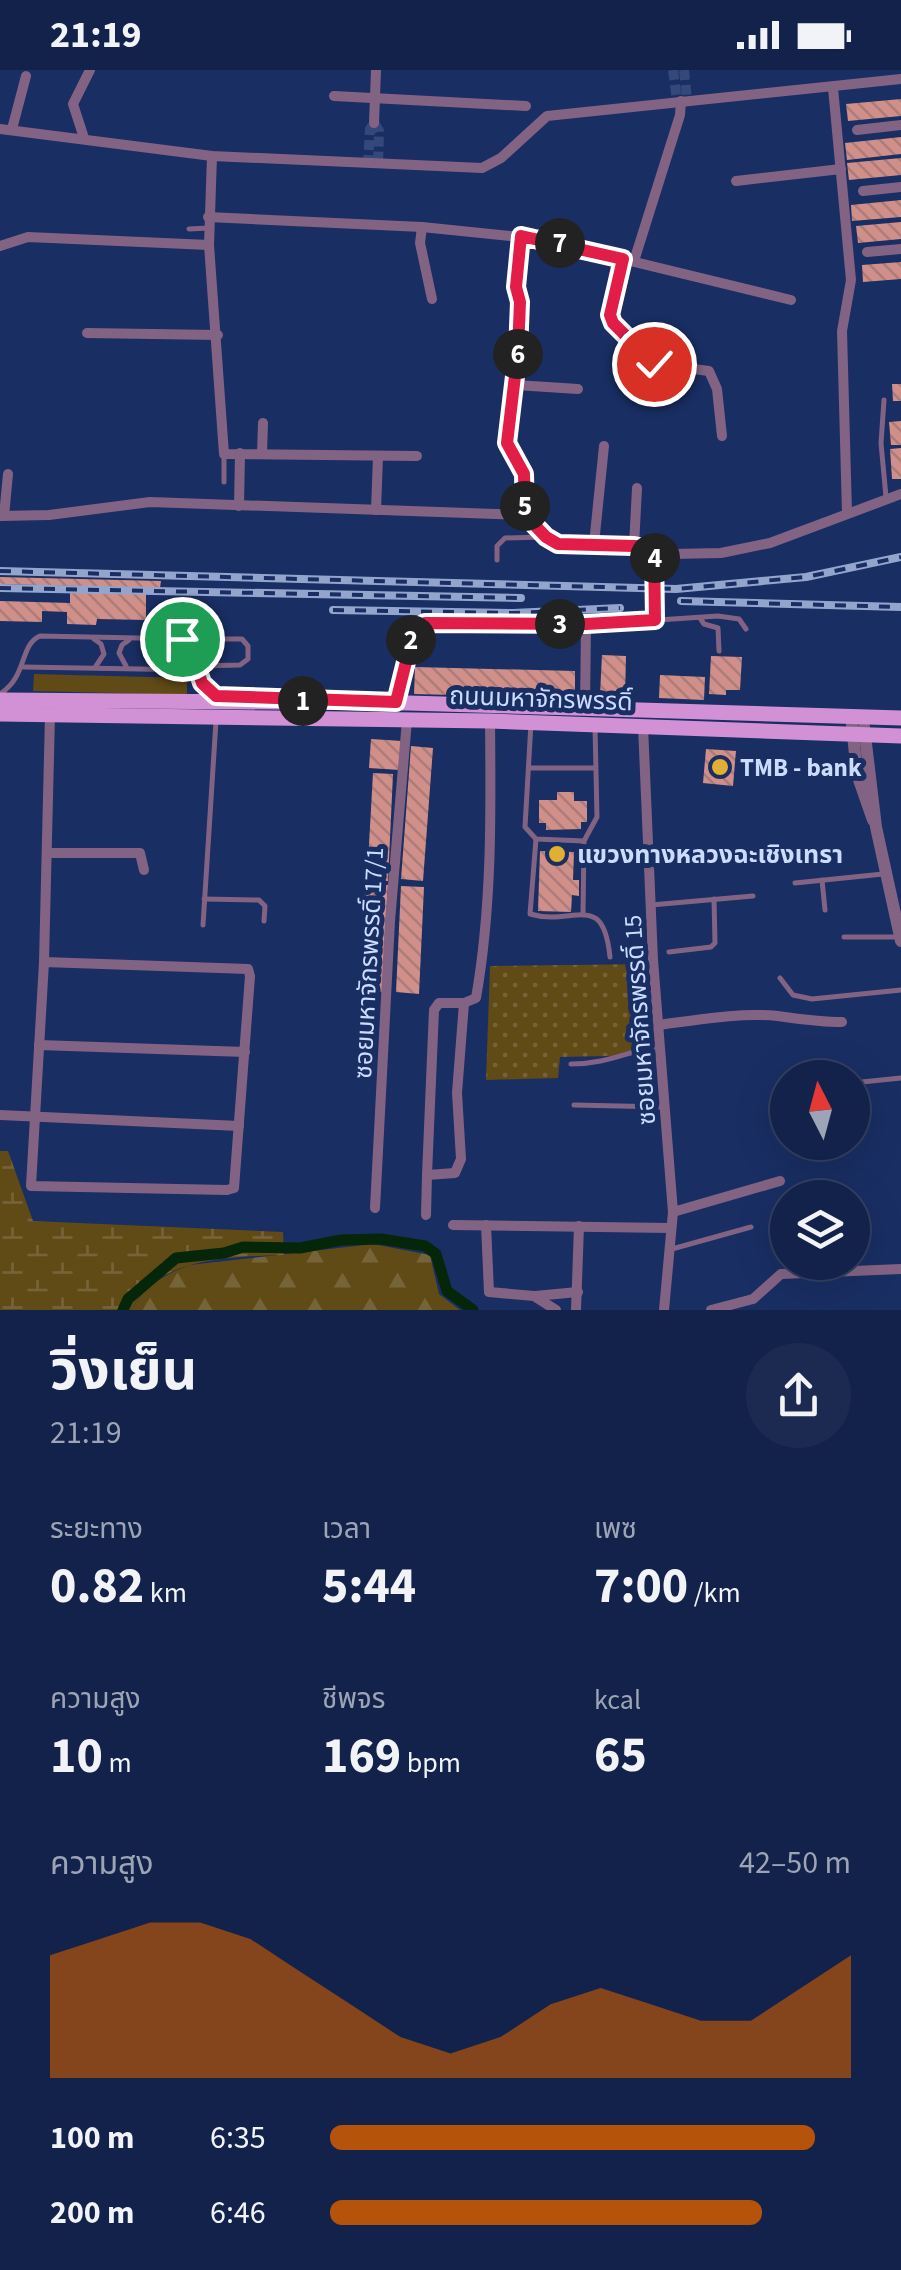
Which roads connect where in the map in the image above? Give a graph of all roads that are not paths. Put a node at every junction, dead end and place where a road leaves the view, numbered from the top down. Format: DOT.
graph roads {
  1 [pos="90,70"];
  2 [pos="376,70"];
  3 [pos="26,76"];
  4 [pos="901,79"];
  5 [pos="834,88"];
  6 [pos="334,96"];
  7 [pos="375,98"];
  8 [pos="681,101"];
  9 [pos="526,106"];
  10 [pos="374,124"];
  11 [pos="901,125"];
  12 [pos="6,129"];
  13 [pos="857,130"];
  14 [pos="84,138"];
  15 [pos="212,156"];
  16 [pos="841,170"];
  17 [pos="736,180"];
  18 [pos="901,187"];
  19 [pos="863,192"];
  20 [pos="208,222"];
  21 [pos="422,227"];
  22 [pos="188,229"];
  23 [pos="521,236"];
  24 [pos="209,245"];
  25 [pos="0,246"];
  26 [pos="901,249"];
  27 [pos="867,252"];
  28 [pos="628,260"];
  29 [pos="432,299"];
  30 [pos="791,300"];
  31 [pos="88,333"];
  32 [pos="218,334"];
  33 [pos="516,385"];
  34 [pos="578,390"];
  35 [pos="884,400"];
  36 [pos="263,423"];
  37 [pos="722,436"];
  38 [pos="604,446"];
  39 [pos="240,453"];
  40 [pos="224,454"];
  41 [pos="262,454"];
  42 [pos="378,456"];
  43 [pos="417,456"];
  44 [pos="8,474"];
  45 [pos="224,482"];
  46 [pos="637,488"];
  47 [pos="901,494"];
  48 [pos="886,500"];
  49 [pos="239,506"];
  50 [pos="376,510"];
  51 [pos="847,513"];
  52 [pos="525,515"];
  53 [pos="2,516"];
  54 [pos="546,537"];
  55 [pos="594,544"];
  56 [pos="634,546"];
  57 [pos="654,550"];
  58 [pos="497,560"];
  59 [pos="700,618"];
  60 [pos="655,620"];
  61 [pos="586,624"];
  62 [pos="746,628"];
  63 [pos="89,638"];
  64 [pos="132,639"];
  65 [pos="188,639"];
  66 [pos="719,652"];
  67 [pos="23,667"];
  68 [pos="88,668"];
  69 [pos="197,668"];
  70 [pos="133,669"];
  71 [pos="0,697"];
  72 [pos="242,700"];
  73 [pos="396,702"];
  74 [pos="585,708"];
  75 [pos="0,714"];
  76 [pos="50,715"];
  77 [pos="856,715"];
  78 [pos="216,718"];
  79 [pos="901,718"];
  80 [pos="407,720"];
  81 [pos="490,721"];
  82 [pos="531,722"];
  83 [pos="595,724"];
  84 [pos="643,726"];
  85 [pos="859,735"];
  86 [pos="901,736"];
  87 [pos="530,768"];
  88 [pos="594,768"];
  89 [pos="536,839"];
  90 [pos="584,841"];
  91 [pos="47,852"];
  92 [pos="144,870"];
  93 [pos="886,873"];
  94 [pos="822,880"];
  95 [pos="795,883"];
  96 [pos="753,896"];
  97 [pos="204,899"];
  98 [pos="714,899"];
  99 [pos="651,904"];
  100 [pos="825,910"];
  101 [pos="583,915"];
  102 [pos="264,921"];
  103 [pos="899,921"];
  104 [pos="202,925"];
  105 [pos="844,937"];
  106 [pos="900,939"];
  107 [pos="669,952"];
  108 [pos="610,957"];
  109 [pos="44,962"];
  110 [pos="780,978"];
  111 [pos="901,990"];
  112 [pos="464,1002"];
  113 [pos="842,1022"];
  114 [pos="658,1024"];
  115 [pos="39,1045"];
  116 [pos="660,1046"];
  117 [pos="245,1052"];
  118 [pos="570,1064"];
  119 [pos="901,1078"];
  120 [pos="870,1081"];
  121 [pos="574,1104"];
  122 [pos="666,1107"];
  123 [pos="0,1115"];
  124 [pos="34,1116"];
  125 [pos="239,1126"];
  126 [pos="427,1175"];
  127 [pos="770,1184"];
  128 [pos="375,1208"];
  129 [pos="673,1212"];
  130 [pos="426,1215"];
  131 [pos="453,1225"];
  132 [pos="486,1225"];
  133 [pos="579,1226"];
  134 [pos="751,1227"];
  135 [pos="670,1228"];
  136 [pos="669,1249"];
  137 [pos="901,1269"];
  138 [pos="578,1292"];
  139 [pos="534,1296"];
  140 [pos="753,1305"];
  141 [pos="556,1310"];
  142 [pos="576,1310"];
  143 [pos="664,1310"];
  144 [pos="711,1310"];
  1 -- 14 [label="street"];
  2 -- 7 [label="street"];
  3 -- 12 [label="street"];
  4 -- 5 [label="street"];
  5 -- 8 [label="street"];
  5 -- 16 [label="street"];
  6 -- 7 [label="street"];
  7 -- 9 [label="street"];
  7 -- 10 [label="street"];
  8 -- 15 [label="street"];
  8 -- 28 [label="street"];
  11 -- 13 [label="street"];
  12 -- 14 [label="street"];
  14 -- 15 [label="street"];
  15 -- 20 [label="street"];
  16 -- 17 [label="street"];
  16 -- 51 [label="street"];
  18 -- 19 [label="street"];
  20 -- 21 [label="street"];
  20 -- 22 [label="lane"];
  20 -- 24 [label="street"];
  21 -- 23 [label="street"];
  21 -- 29 [label="street"];
  23 -- 28 [label="street"];
  23 -- 33 [label="street"];
  24 -- 25 [label="street"];
  24 -- 32 [label="street"];
  26 -- 27 [label="street"];
  28 -- 30 [label="street"];
  28 -- 37 [label="street"];
  31 -- 32 [label="street"];
  32 -- 40 [label="street"];
  33 -- 34 [label="street"];
  33 -- 52 [label="street"];
  35 -- 48 [label="lane"];
  36 -- 41 [label="street"];
  38 -- 55 [label="street"];
  39 -- 40 [label="street"];
  39 -- 41 [label="street"];
  39 -- 49 [label="street"];
  40 -- 45 [label="lane"];
  41 -- 42 [label="street"];
  42 -- 43 [label="street"];
  42 -- 50 [label="street"];
  44 -- 53 [label="street"];
  46 -- 56 [label="street"];
  47 -- 48 [label="street"];
  48 -- 51 [label="street"];
  49 -- 50 [label="street"];
  49 -- 53 [label="street"];
  50 -- 52 [label="street"];
  51 -- 57 [label="street"];
  52 -- 54 [label="street"];
  54 -- 55 [label="street"];
  54 -- 58 [label="lane"];
  55 -- 56 [label="street"];
  56 -- 57 [label="street"];
  57 -- 60 [label="street"];
  59 -- 60 [label="lane"];
  59 -- 62 [label="lane"];
  59 -- 66 [label="lane"];
  60 -- 61 [label="street"];
  61 -- 73 [label="street"];
  61 -- 74 [label="street"];
  63 -- 64 [label="lane"];
  63 -- 67 [label="lane"];
  63 -- 68 [label="lane"];
  64 -- 65 [label="lane"];
  64 -- 70 [label="lane"];
  65 -- 69 [label="lane"];
  65 -- 69 [label="lane"];
  67 -- 68 [label="lane"];
  67 -- 71 [label="lane"];
  68 -- 70 [label="lane"];
  69 -- 70 [label="lane"];
  69 -- 72 [label="lane"];
  71 -- 72 [label="main road, ถนนมหาจักรพรรดิ์"];
  72 -- 73 [label="main road, ถนนมหาจักรพรรดิ์"];
  73 -- 74 [label="main road, ถนนมหาจักรพรรดิ์"];
  74 -- 77 [label="main road, ถนนมหาจักรพรรดิ์"];
  75 -- 76 [label="main road, ถนนมหาจักรพรรดิ์"];
  76 -- 78 [label="main road, ถนนมหาจักรพรรดิ์"];
  76 -- 91 [label="street"];
  77 -- 79 [label="main road, ถนนมหาจักรพรรดิ์"];
  77 -- 85 [label="street"];
  78 -- 80 [label="main road, ถนนมหาจักรพรรดิ์"];
  78 -- 97 [label="lane"];
  80 -- 81 [label="main road, ถนนมหาจักรพรรดิ์"];
  80 -- 128 [label="street, ซอยมหาจักรพรรดิ์ 17/1"];
  81 -- 82 [label="main road, ถนนมหาจักรพรรดิ์"];
  81 -- 112 [label="street"];
  82 -- 83 [label="main road, ถนนมหาจักรพรรดิ์"];
  82 -- 87 [label="lane"];
  83 -- 84 [label="main road, ถนนมหาจักรพรรดิ์"];
  83 -- 88 [label="lane"];
  84 -- 85 [label="main road, ถนนมหาจักรพรรดิ์"];
  84 -- 99 [label="street, ซอยมหาจักรพรรดิ์ 15"];
  85 -- 86 [label="main road, ถนนมหาจักรพรรดิ์"];
  85 -- 93 [label="street"];
  87 -- 88 [label="lane"];
  87 -- 89 [label="lane"];
  88 -- 90 [label="lane"];
  89 -- 90 [label="lane"];
  89 -- 101 [label="lane"];
  90 -- 101 [label="lane"];
  91 -- 92 [label="street"];
  91 -- 109 [label="street"];
  93 -- 94 [label="lane"];
  93 -- 103 [label="street"];
  94 -- 95 [label="lane"];
  94 -- 100 [label="lane"];
  96 -- 98 [label="lane"];
  97 -- 102 [label="lane"];
  97 -- 104 [label="lane"];
  98 -- 99 [label="lane"];
  98 -- 107 [label="lane"];
  99 -- 114 [label="street, ซอยมหาจักรพรรดิ์ 15"];
  101 -- 108 [label="lane"];
  103 -- 106 [label="street"];
  105 -- 106 [label="lane"];
  109 -- 115 [label="street"];
  109 -- 117 [label="street"];
  110 -- 111 [label="lane"];
  112 -- 126 [label="street"];
  112 -- 126 [label="street"];
  113 -- 114 [label="street"];
  114 -- 116 [label="street, ซอยมหาจักรพรรดิ์ 15"];
  115 -- 117 [label="street"];
  115 -- 124 [label="street"];
  116 -- 118 [label="lane"];
  116 -- 122 [label="street, ซอยมหาจักรพรรดิ์ 15"];
  117 -- 125 [label="street"];
  119 -- 120 [label="lane"];
  121 -- 122 [label="lane"];
  122 -- 129 [label="street, ซอยมหาจักรพรรดิ์ 15"];
  123 -- 124 [label="street"];
  124 -- 125 [label="street"];
  124 -- 125 [label="street"];
  126 -- 130 [label="street"];
  127 -- 129 [label="street"];
  129 -- 135 [label="street, ซอยมหาจักรพรรดิ์ 15"];
  131 -- 132 [label="street"];
  132 -- 133 [label="street"];
  132 -- 139 [label="street"];
  133 -- 135 [label="street"];
  133 -- 138 [label="street"];
  134 -- 136 [label="lane"];
  135 -- 136 [label="street, ซอยมหาจักรพรรดิ์ 15"];
  136 -- 143 [label="street, ซอยมหาจักรพรรดิ์ 15"];
  137 -- 140 [label="street"];
  138 -- 139 [label="street"];
  138 -- 142 [label="street"];
  139 -- 141 [label="street"];
  140 -- 144 [label="street"];
}
